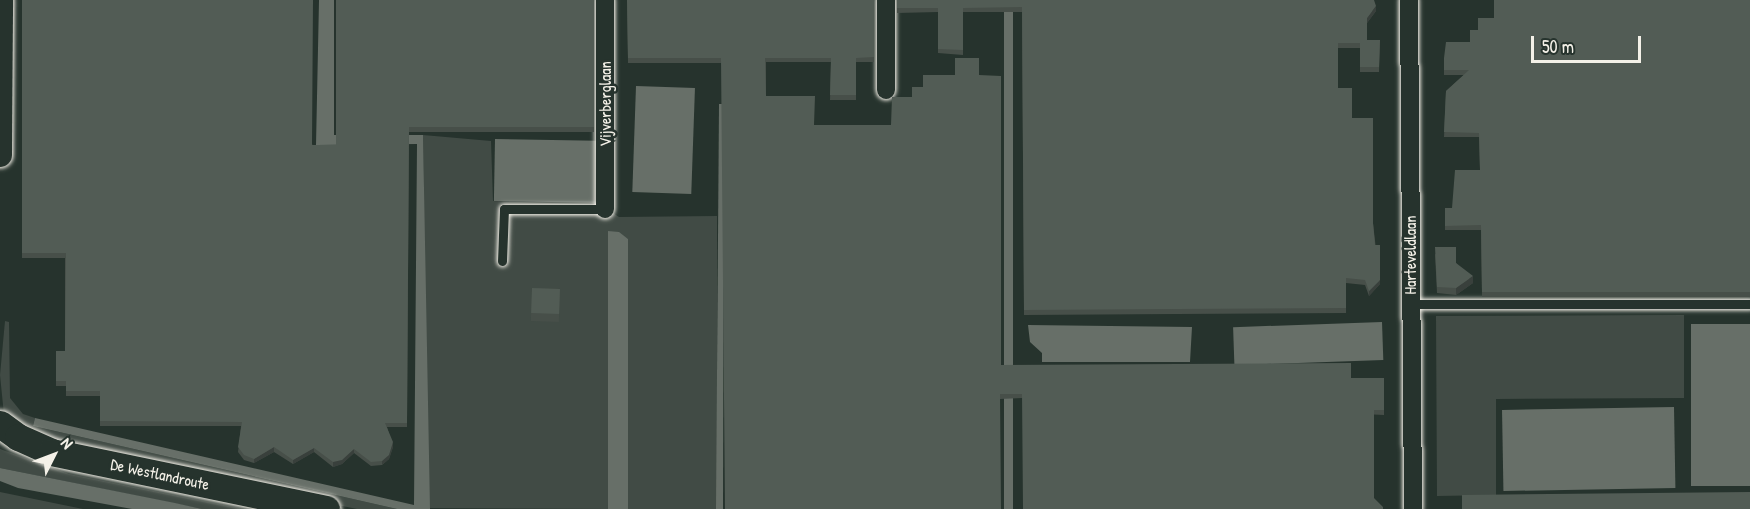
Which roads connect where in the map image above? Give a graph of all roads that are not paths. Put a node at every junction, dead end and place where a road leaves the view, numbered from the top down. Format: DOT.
graph roads {
  1 [pos="1,0"];
  2 [pos="605,0"];
  3 [pos="886,0"];
  4 [pos="1409,0"];
  5 [pos="886,90"];
  6 [pos="0,119"];
  7 [pos="0,154"];
  8 [pos="605,209"];
  9 [pos="502,261"];
  10 [pos="1410,304"];
  11 [pos="1750,304"];
  12 [pos="0,424"];
  13 [pos="0,443"];
  14 [pos="264,509"];
  15 [pos="326,509"];
  16 [pos="1413,509"];
  1 -- 6 [label="street"];
  2 -- 8 [label="street, Vijverberglaan"];
  3 -- 5 [label="street"];
  4 -- 10 [label="street, Harteveldlaan"];
  6 -- 7 [label="street"];
  8 -- 9 [label="lane"];
  10 -- 11 [label="lane"];
  10 -- 16 [label="street, Harteveldlaan"];
  12 -- 15 [label="main road, De Westlandroute"];
  13 -- 14 [label="main road, De Westlandroute"];
}
